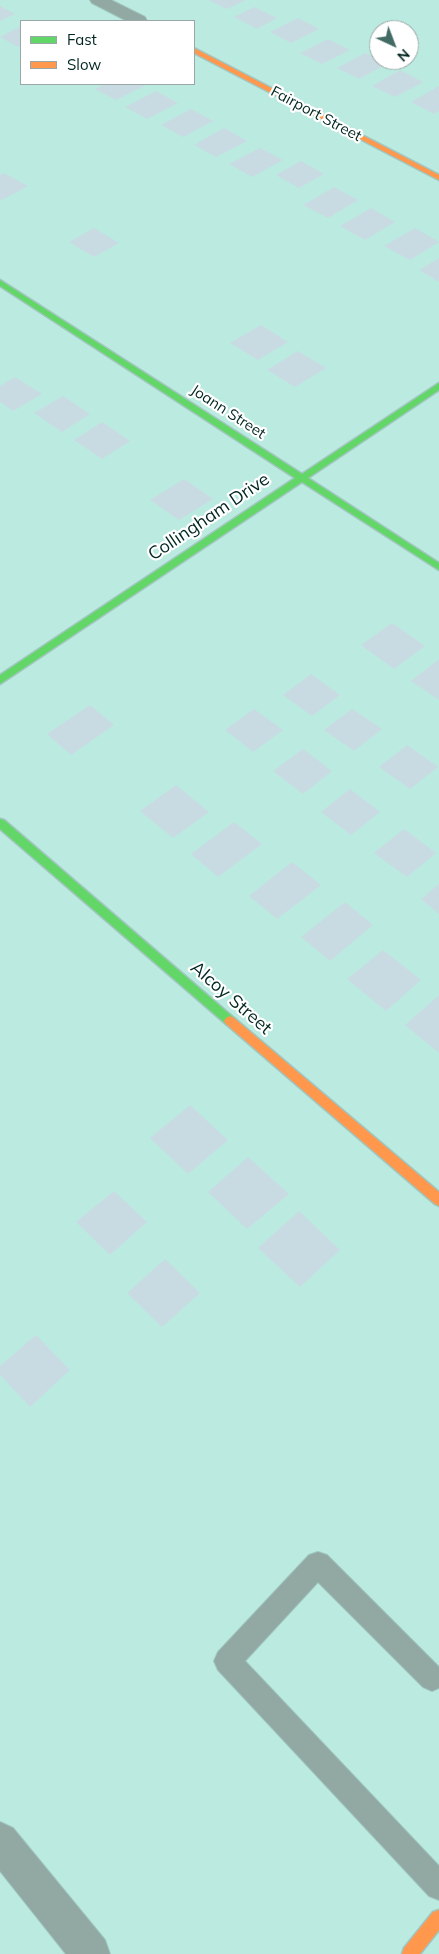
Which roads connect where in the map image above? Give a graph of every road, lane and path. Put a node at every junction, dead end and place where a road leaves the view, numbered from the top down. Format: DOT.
graph roads {
  1 [pos="98,0"];
  2 [pos="137,20"];
  3 [pos="195,51"];
  4 [pos="439,178"];
  5 [pos="0,282"];
  6 [pos="439,386"];
  7 [pos="301,477"];
  8 [pos="439,567"];
  9 [pos="0,680"];
  10 [pos="0,823"];
  11 [pos="439,1200"];
  12 [pos="432,1678"];
  13 [pos="0,1841"];
  14 [pos="439,1886"];
  15 [pos="439,1918"];
  16 [pos="91,1954"];
  17 [pos="410,1954"];
  1 -- 2 [label="street"];
  3 -- 4 [label="main road, Fairport Street"];
  5 -- 7 [label="main road, Joann Street"];
  6 -- 7 [label="main road, Collingham Drive"];
  7 -- 8 [label="main road, Joann Street"];
  7 -- 9 [label="main road, Collingham Drive"];
  10 -- 11 [label="main road, Alcoy Street"];
  12 -- 14 [label="lane"];
  13 -- 16 [label="street"];
  15 -- 17 [label="main road"];
}
